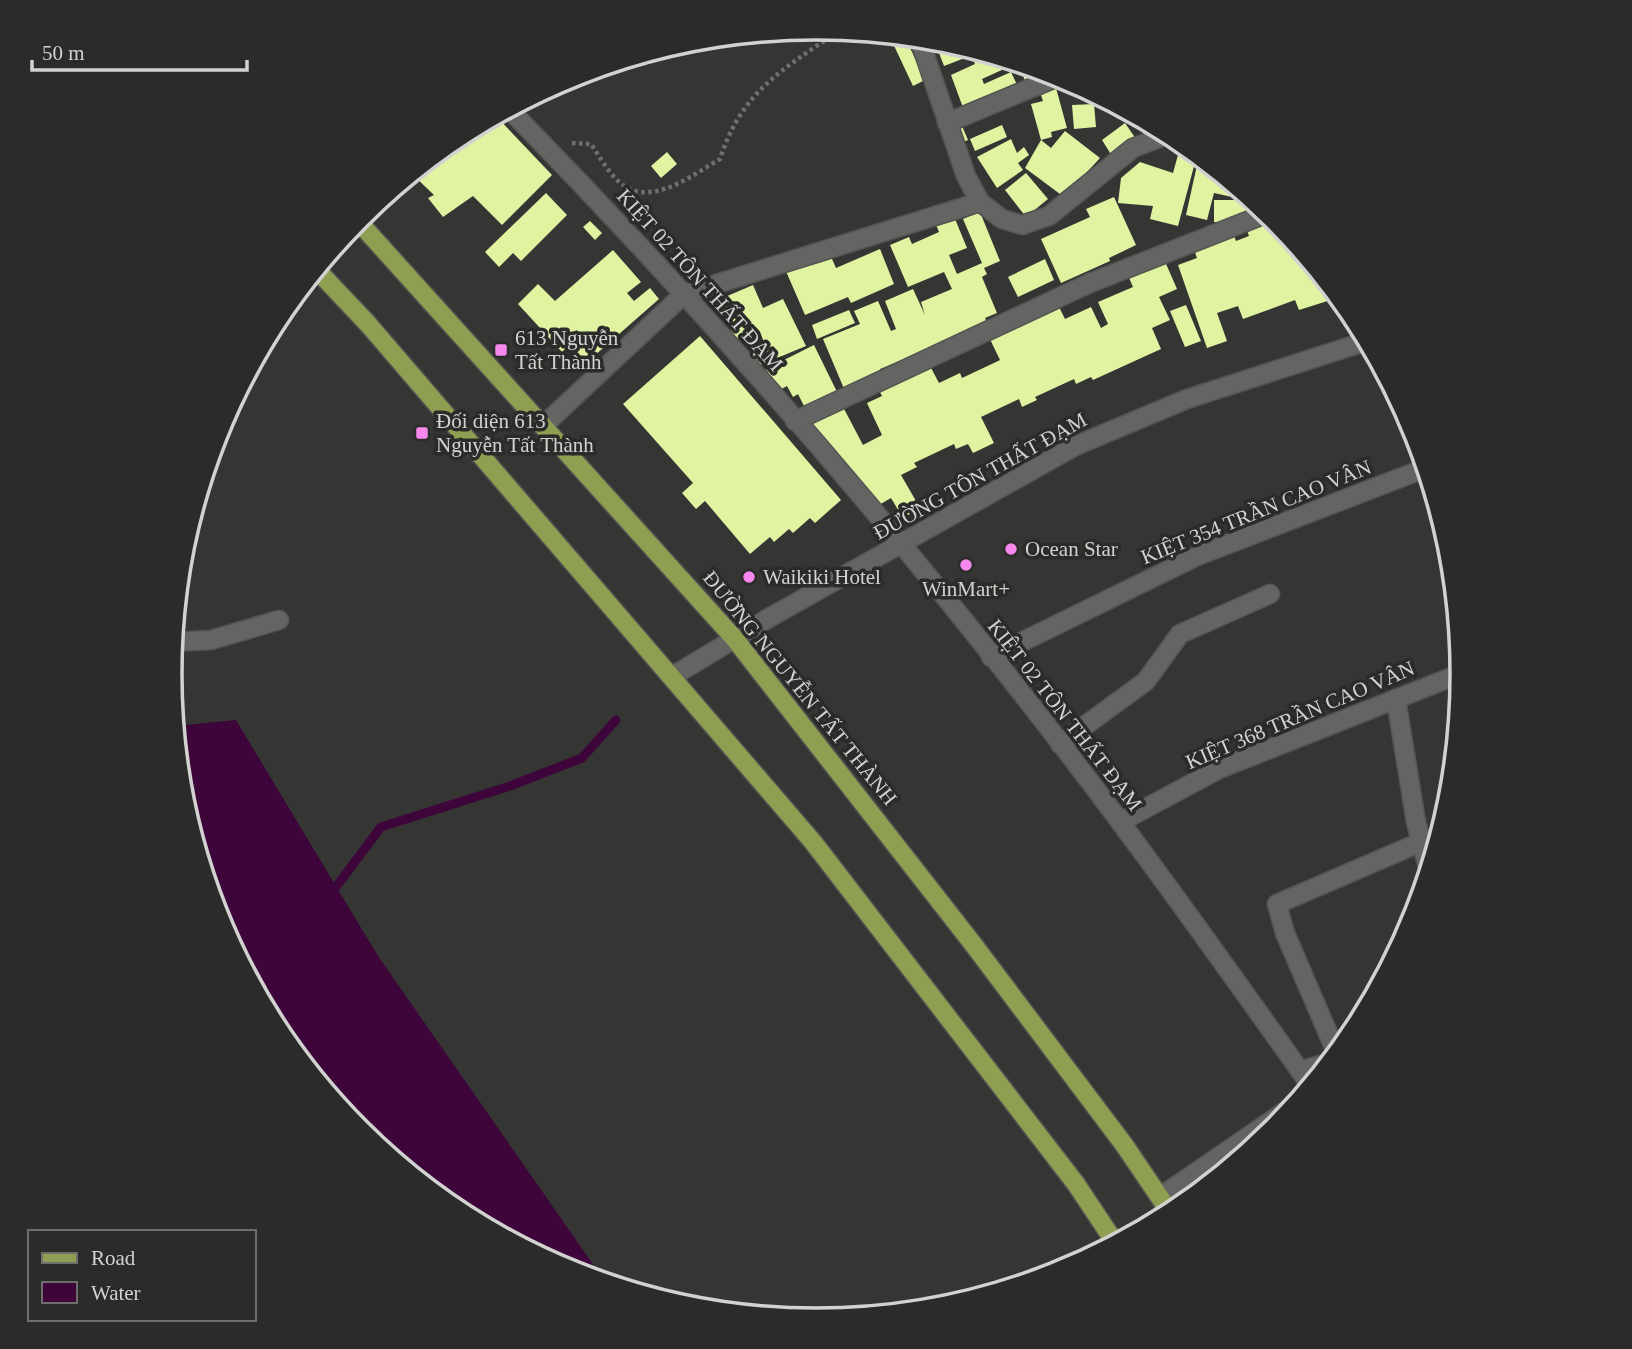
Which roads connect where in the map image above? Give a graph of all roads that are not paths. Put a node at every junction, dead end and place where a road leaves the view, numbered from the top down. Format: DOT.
graph roads {
  1 [pos="923,49"];
  2 [pos="1043,83"];
  3 [pos="516,116"];
  4 [pos="947,123"];
  5 [pos="1156,139"];
  6 [pos="980,202"];
  7 [pos="1255,218"];
  8 [pos="365,229"];
  9 [pos="323,276"];
  10 [pos="684,295"];
  11 [pos="1357,344"];
  12 [pos="796,421"];
  13 [pos="544,425"];
  14 [pos="1417,471"];
  15 [pos="901,544"];
  16 [pos="1269,594"];
  17 [pos="279,621"];
  18 [pos="734,638"];
  19 [pos="183,641"];
  20 [pos="991,657"];
  21 [pos="673,676"];
  22 [pos="1450,678"];
  23 [pos="1396,699"];
  24 [pos="1060,744"];
  25 [pos="1120,822"];
  26 [pos="1421,842"];
  27 [pos="1424,854"];
  28 [pos="1332,1043"];
  29 [pos="1305,1078"];
  30 [pos="1256,1130"];
  31 [pos="1160,1197"];
  32 [pos="1165,1204"];
  33 [pos="1111,1236"];
  1 -- 4 [label="street"];
  2 -- 4 [label="street"];
  3 -- 10 [label="street, KIỆT 02 TÔN THẤT ĐẠM"];
  4 -- 6 [label="street"];
  5 -- 6 [label="street"];
  6 -- 10 [label="street"];
  7 -- 12 [label="street"];
  8 -- 13 [label="main road, ĐƯỜNG NGUYỄN TẤT THÀNH"];
  9 -- 21 [label="main road"];
  10 -- 12 [label="street, KIỆT 02 TÔN THẤT ĐẠM"];
  10 -- 13 [label="street"];
  11 -- 15 [label="street, ĐƯỜNG TÔN THẤT ĐẠM"];
  12 -- 15 [label="street, KIỆT 02 TÔN THẤT ĐẠM"];
  13 -- 18 [label="main road, ĐƯỜNG NGUYỄN TẤT THÀNH"];
  14 -- 20 [label="street, KIỆT 354 TRẦN CAO VÂN"];
  15 -- 18 [label="street, ĐƯỜNG TÔN THẤT ĐẠM"];
  15 -- 20 [label="street, KIỆT 02 TÔN THẤT ĐẠM"];
  16 -- 24 [label="street"];
  17 -- 19 [label="street"];
  18 -- 21 [label="street, ĐƯỜNG TÔN THẤT ĐẠM"];
  18 -- 31 [label="main road, ĐƯỜNG NGUYỄN TẤT THÀNH"];
  20 -- 24 [label="street, KIỆT 02 TÔN THẤT ĐẠM"];
  21 -- 33 [label="main road"];
  22 -- 23 [label="street, KIỆT 368 TRẦN CAO VÂN"];
  23 -- 25 [label="street, KIỆT 368 TRẦN CAO VÂN"];
  23 -- 26 [label="street"];
  24 -- 25 [label="street, KIỆT 02 TÔN THẤT ĐẠM"];
  25 -- 29 [label="street, KIỆT 02 TÔN THẤT ĐẠM"];
  26 -- 27 [label="street"];
  26 -- 28 [label="street"];
  30 -- 31 [label="street"];
  31 -- 32 [label="main road, ĐƯỜNG NGUYỄN TẤT THÀNH"];
}
